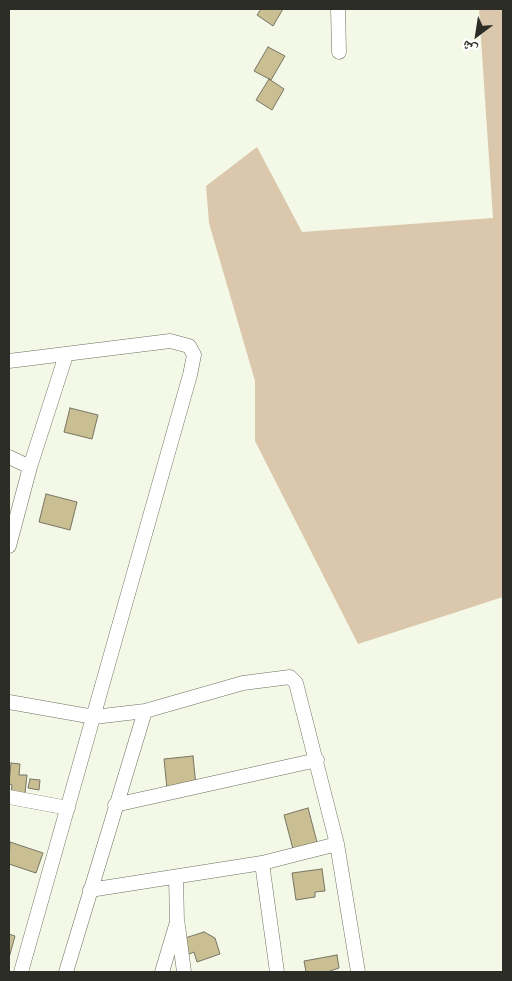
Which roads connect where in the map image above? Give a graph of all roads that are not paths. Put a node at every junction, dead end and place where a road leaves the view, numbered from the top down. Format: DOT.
graph roads {
  1 [pos="338,9"];
  2 [pos="339,52"];
  3 [pos="66,355"];
  4 [pos="9,361"];
  5 [pos="9,458"];
  6 [pos="30,467"];
  7 [pos="9,546"];
  8 [pos="9,702"];
  9 [pos="145,711"];
  10 [pos="94,717"];
  11 [pos="317,760"];
  12 [pos="9,797"];
  13 [pos="116,805"];
  14 [pos="68,808"];
  15 [pos="337,844"];
  16 [pos="262,863"];
  17 [pos="176,876"];
  18 [pos="90,890"];
  19 [pos="177,922"];
  20 [pos="21,972"];
  21 [pos="66,972"];
  22 [pos="162,972"];
  23 [pos="184,972"];
  24 [pos="277,972"];
  25 [pos="358,972"];
  1 -- 2 [label="street"];
  3 -- 4 [label="street"];
  3 -- 6 [label="street"];
  3 -- 10 [label="street"];
  5 -- 6 [label="street"];
  6 -- 7 [label="street"];
  8 -- 10 [label="street"];
  9 -- 10 [label="street"];
  9 -- 11 [label="street"];
  9 -- 13 [label="street"];
  10 -- 14 [label="street"];
  11 -- 13 [label="street"];
  11 -- 15 [label="street"];
  12 -- 14 [label="street"];
  13 -- 18 [label="street"];
  14 -- 20 [label="street"];
  15 -- 16 [label="street"];
  15 -- 25 [label="street"];
  16 -- 17 [label="street"];
  16 -- 24 [label="street"];
  17 -- 18 [label="street"];
  17 -- 19 [label="street"];
  18 -- 21 [label="street"];
  19 -- 22 [label="street"];
  19 -- 23 [label="street"];
}
